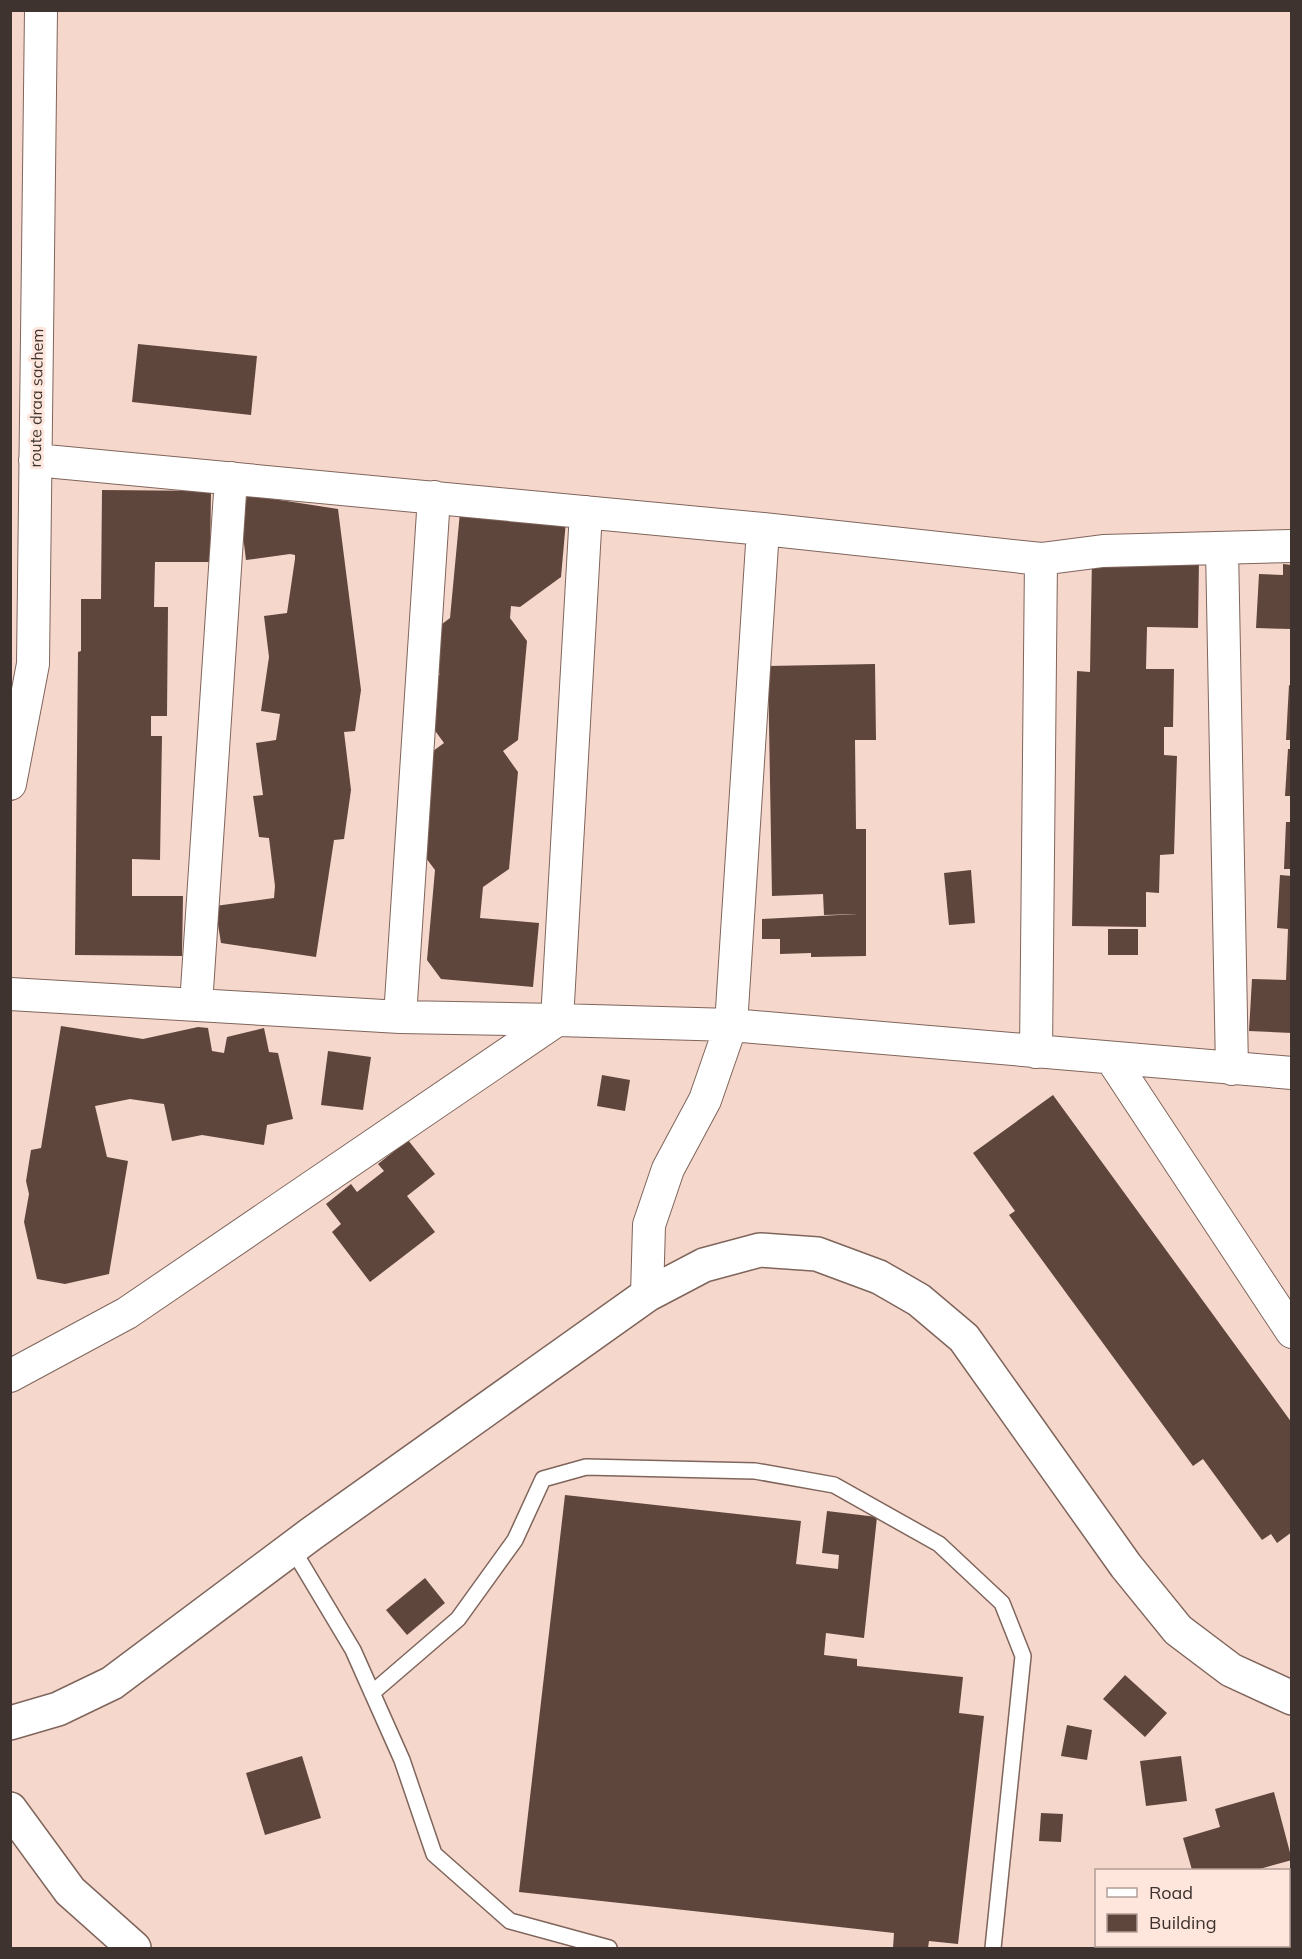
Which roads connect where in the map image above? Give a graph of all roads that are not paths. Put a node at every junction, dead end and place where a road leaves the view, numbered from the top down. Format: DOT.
graph roads {
  1 [pos="41,10"];
  2 [pos="35,459"];
  3 [pos="231,478"];
  4 [pos="434,497"];
  5 [pos="586,512"];
  6 [pos="763,528"];
  7 [pos="1292,546"];
  8 [pos="1222,548"];
  9 [pos="1041,559"];
  10 [pos="10,784"];
  11 [pos="10,994"];
  12 [pos="196,1005"];
  13 [pos="400,1017"];
  14 [pos="557,1020"];
  15 [pos="731,1025"];
  16 [pos="1036,1052"];
  17 [pos="1111,1058"];
  18 [pos="1232,1069"];
  19 [pos="1292,1073"];
  20 [pos="647,1295"];
  21 [pos="1292,1332"];
  22 [pos="10,1376"];
  23 [pos="292,1548"];
  24 [pos="372,1693"];
  25 [pos="1292,1698"];
  26 [pos="10,1723"];
  27 [pos="10,1809"];
  28 [pos="134,1948"];
  29 [pos="609,1948"];
  30 [pos="993,1948"];
  1 -- 2 [label="street, route draa sachem"];
  2 -- 3 [label="street"];
  2 -- 10 [label="street, route draa sachem"];
  3 -- 4 [label="street"];
  3 -- 12 [label="street"];
  4 -- 5 [label="street"];
  4 -- 13 [label="street"];
  5 -- 6 [label="street"];
  5 -- 14 [label="street"];
  6 -- 9 [label="street"];
  6 -- 15 [label="street"];
  7 -- 8 [label="street"];
  8 -- 9 [label="street"];
  8 -- 18 [label="street"];
  9 -- 16 [label="street"];
  11 -- 12 [label="street"];
  12 -- 13 [label="street"];
  13 -- 14 [label="street"];
  14 -- 15 [label="street"];
  14 -- 22 [label="street"];
  15 -- 16 [label="street"];
  15 -- 20 [label="street"];
  16 -- 17 [label="street"];
  17 -- 18 [label="street"];
  17 -- 21 [label="street"];
  18 -- 19 [label="street"];
  20 -- 23 [label="main road"];
  20 -- 25 [label="main road"];
  23 -- 24 [label="lane"];
  23 -- 26 [label="main road"];
  24 -- 29 [label="lane"];
  24 -- 30 [label="lane"];
  27 -- 28 [label="main road"];
}
